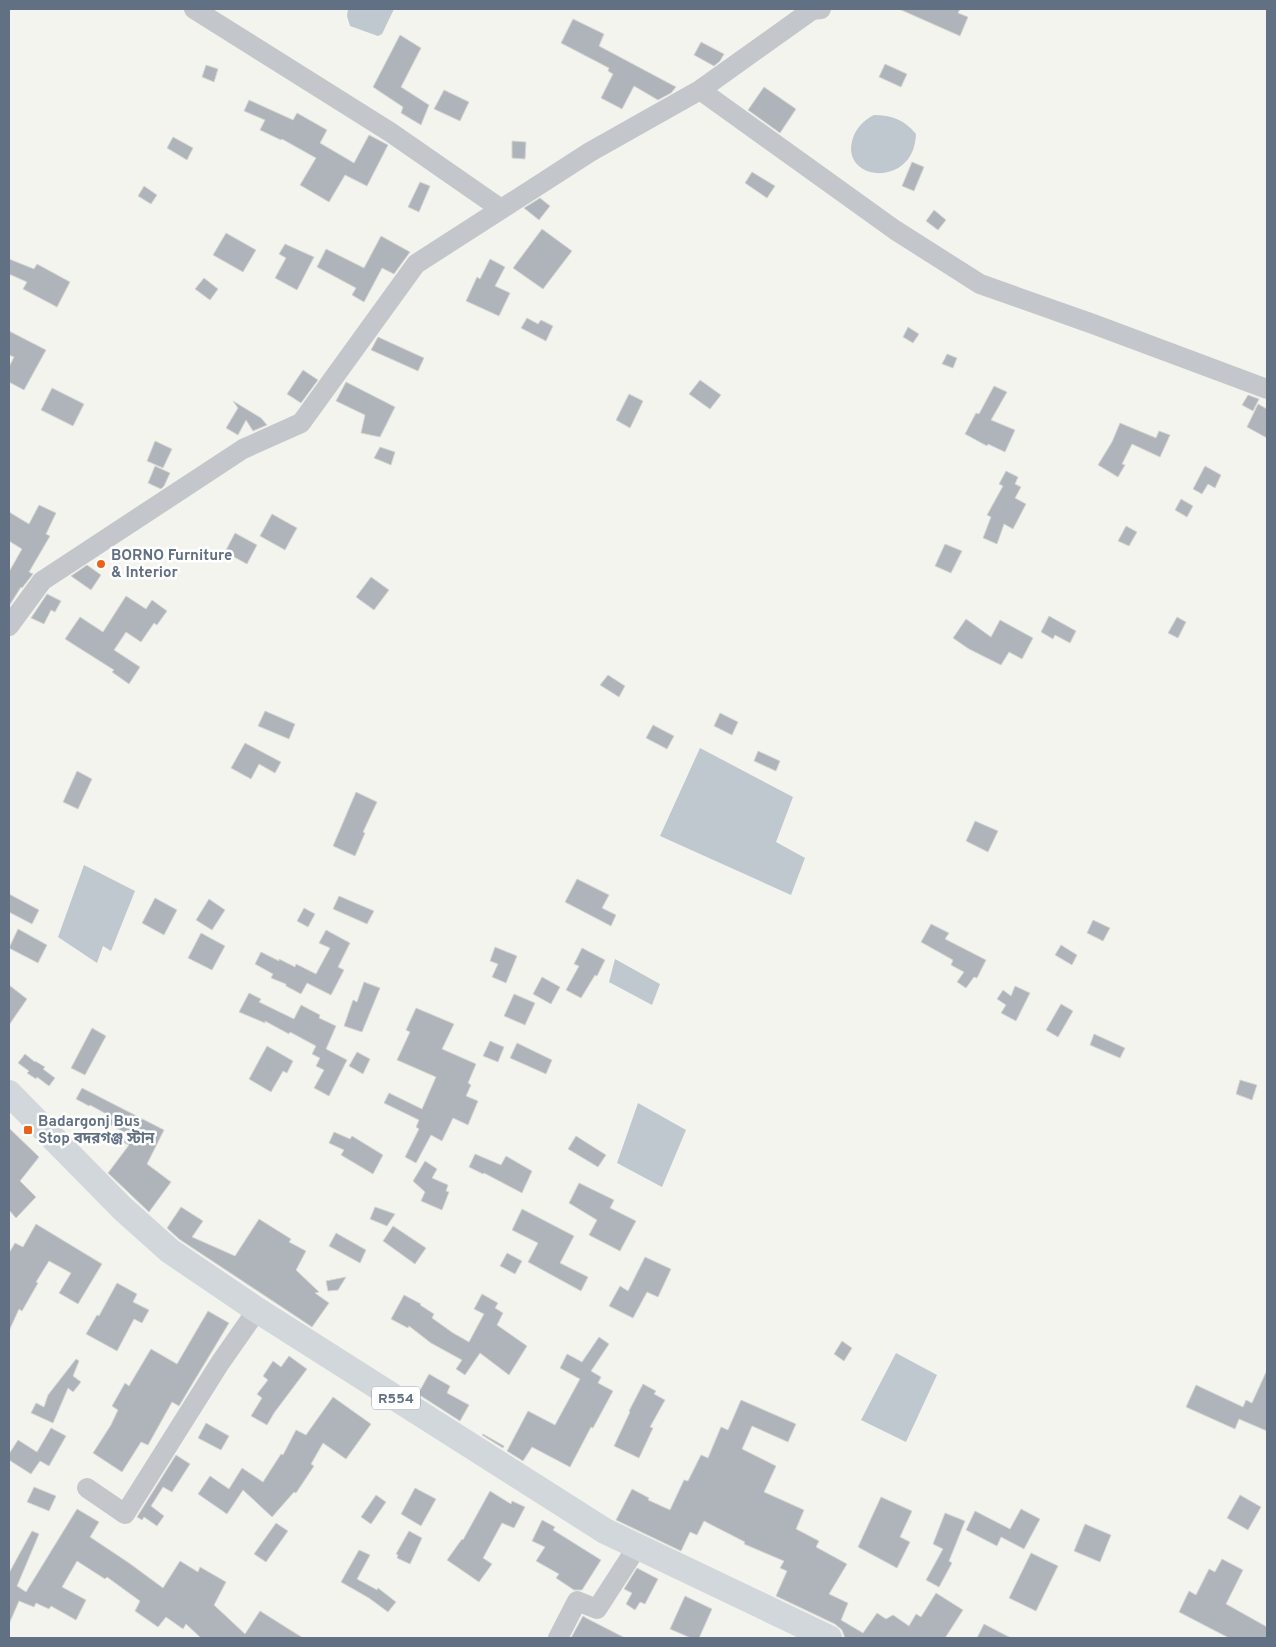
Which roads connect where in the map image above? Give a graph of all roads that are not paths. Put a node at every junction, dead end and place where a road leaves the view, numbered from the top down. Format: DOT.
graph roads {
  1 [pos="194,9"];
  2 [pos="821,9"];
  3 [pos="700,90"];
  4 [pos="500,209"];
  5 [pos="1267,389"];
  6 [pos="9,626"];
  7 [pos="9,1093"];
  8 [pos="257,1310"];
  9 [pos="87,1488"];
  10 [pos="637,1547"];
  11 [pos="558,1638"];
  12 [pos="829,1638"];
  1 -- 4 [label="street"];
  2 -- 3 [label="street"];
  3 -- 4 [label="street"];
  3 -- 5 [label="street"];
  4 -- 6 [label="street"];
  7 -- 8 [label="main road, R554"];
  8 -- 9 [label="street"];
  8 -- 10 [label="main road, R554"];
  10 -- 11 [label="street"];
  10 -- 12 [label="main road, R554"];
}
